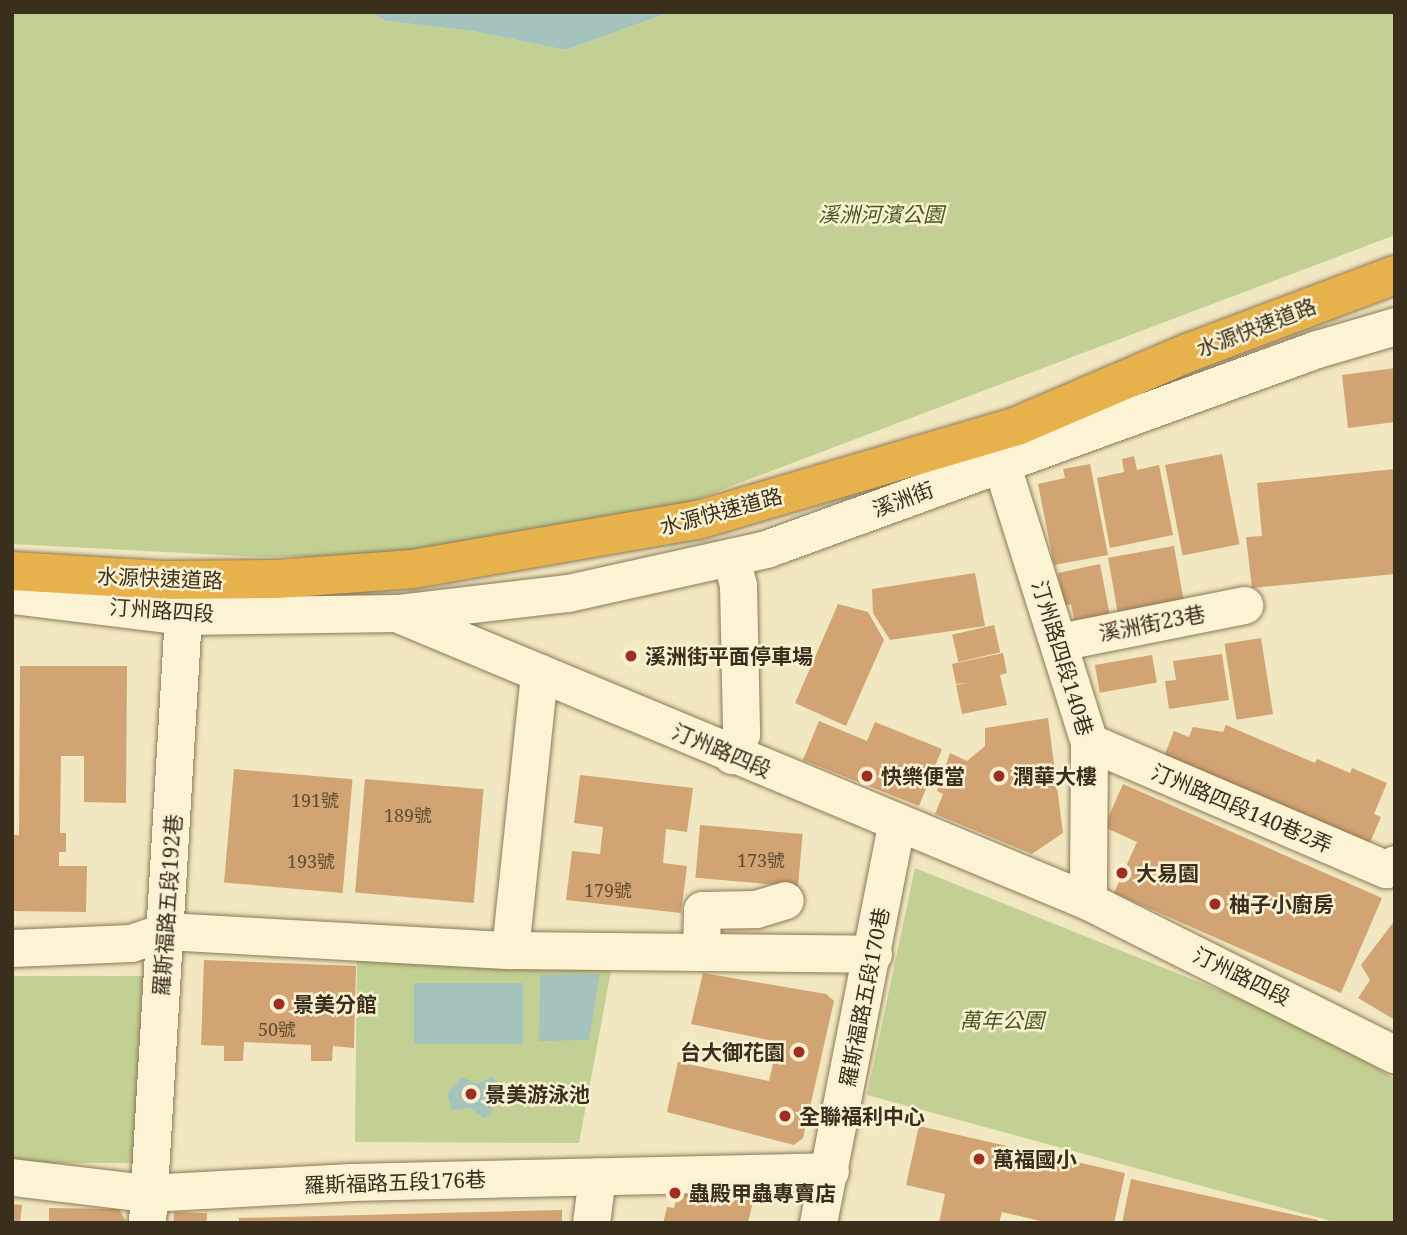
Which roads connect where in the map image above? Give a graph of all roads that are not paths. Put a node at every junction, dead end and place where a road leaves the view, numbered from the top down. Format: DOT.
graph roads {
  1 [pos="1395,277"];
  2 [pos="1395,327"];
  3 [pos="1001,463"];
  4 [pos="731,557"];
  5 [pos="12,573"];
  6 [pos="12,595"];
  7 [pos="1244,605"];
  8 [pos="396,613"];
  9 [pos="183,616"];
  10 [pos="1059,642"];
  11 [pos="540,673"];
  12 [pos="1089,742"];
  13 [pos="733,755"];
  14 [pos="897,822"];
  15 [pos="1395,864"];
  16 [pos="785,900"];
  17 [pos="1088,901"];
  18 [pos="166,931"];
  19 [pos="12,948"];
  20 [pos="510,950"];
  21 [pos="701,951"];
  22 [pos="873,954"];
  23 [pos="1395,1055"];
  24 [pos="830,1171"];
  25 [pos="597,1176"];
  26 [pos="12,1177"];
  27 [pos="147,1208"];
  28 [pos="591,1223"];
  29 [pos="818,1223"];
  1 -- 5 [label="highway, 水源快速道路"];
  2 -- 3 [label="street, 溪洲街"];
  3 -- 4 [label="street, 溪洲街"];
  3 -- 10 [label="street, 汀州路四段140巷"];
  4 -- 8 [label="street, 溪洲街"];
  4 -- 13 [label="street"];
  6 -- 9 [label="street, 汀州路四段"];
  7 -- 10 [label="street, 溪洲街23巷"];
  8 -- 9 [label="street, 汀州路四段"];
  8 -- 11 [label="street, 汀州路四段"];
  9 -- 18 [label="street, 羅斯福路五段192巷"];
  10 -- 12 [label="street, 汀州路四段140巷"];
  11 -- 13 [label="street, 汀州路四段"];
  11 -- 20 [label="street"];
  12 -- 15 [label="street, 汀州路四段140巷2弄"];
  12 -- 17 [label="street, 汀州路四段140巷"];
  13 -- 14 [label="street, 汀州路四段"];
  14 -- 17 [label="street, 汀州路四段"];
  14 -- 22 [label="street, 羅斯福路五段170巷"];
  16 -- 21 [label="street"];
  17 -- 23 [label="street, 汀州路四段"];
  18 -- 19 [label="street"];
  18 -- 20 [label="street"];
  18 -- 27 [label="street, 羅斯福路五段192巷"];
  20 -- 21 [label="street"];
  21 -- 22 [label="street"];
  22 -- 24 [label="street, 羅斯福路五段170巷"];
  24 -- 25 [label="street"];
  24 -- 29 [label="street, 羅斯福路五段170巷"];
  25 -- 27 [label="street, 羅斯福路五段176巷"];
  25 -- 28 [label="street"];
  26 -- 27 [label="street"];
}
